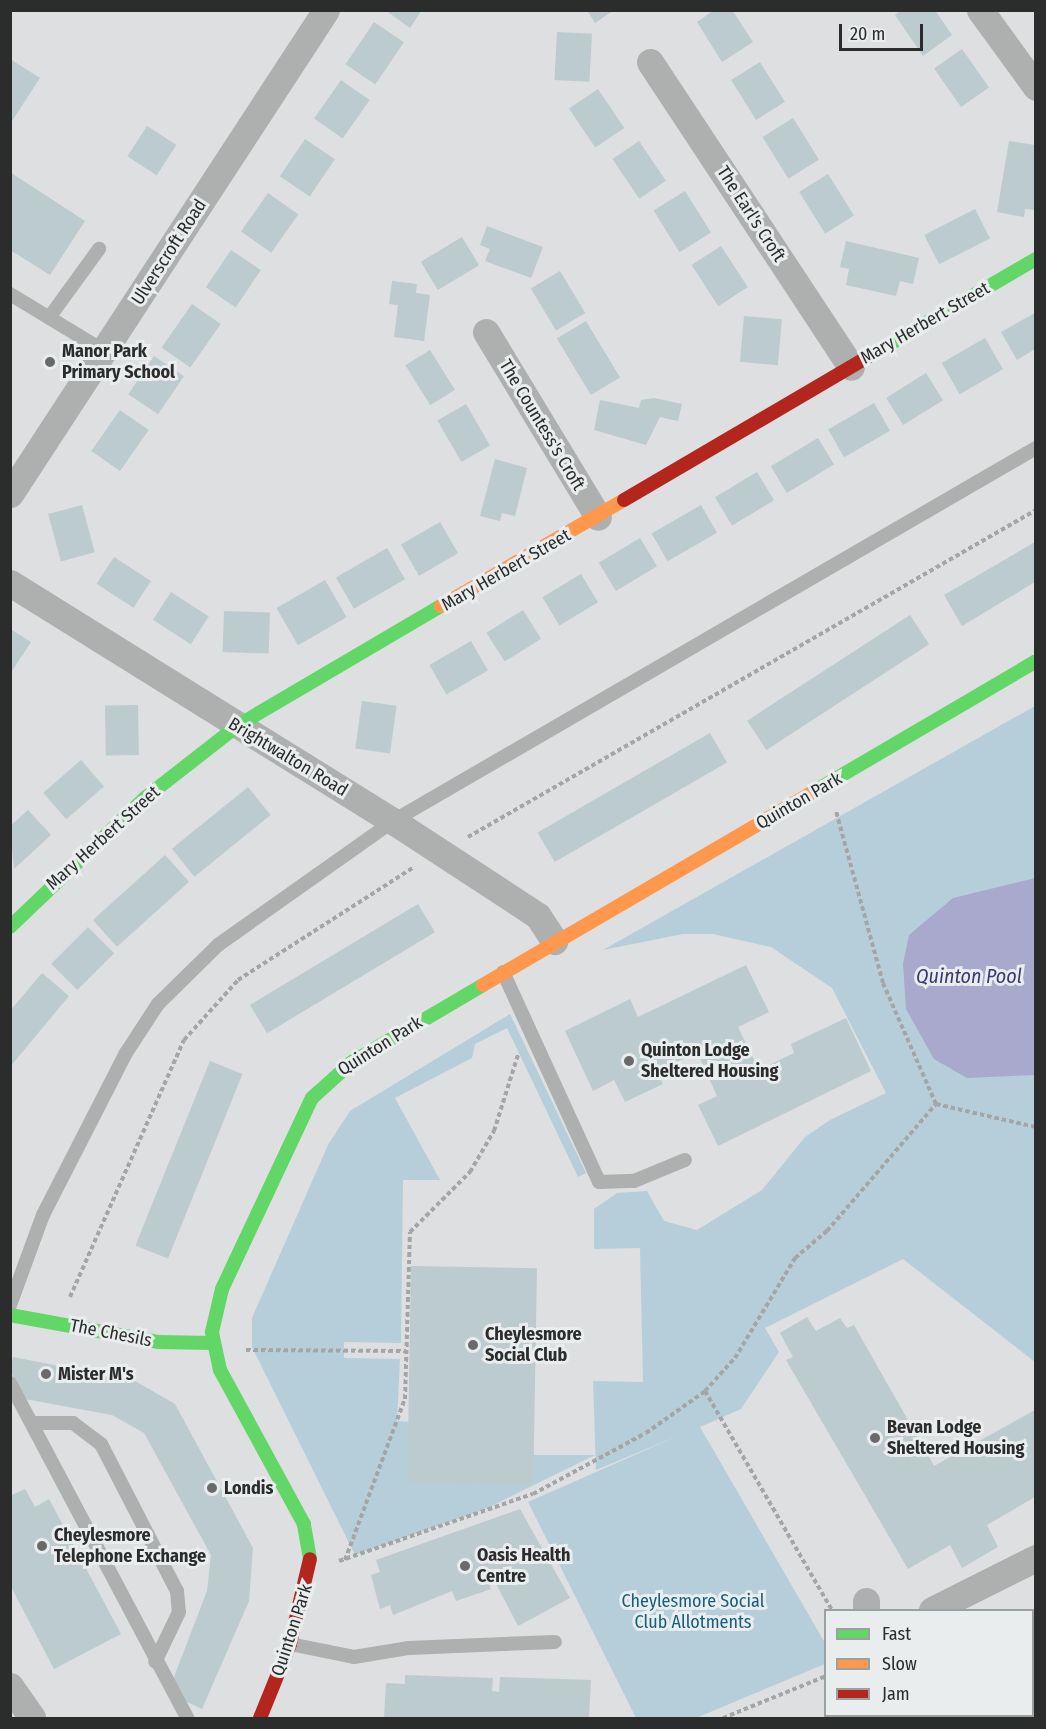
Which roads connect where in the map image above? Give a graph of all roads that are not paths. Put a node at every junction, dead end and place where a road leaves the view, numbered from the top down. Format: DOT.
graph roads {
  1 [pos="326,10"];
  2 [pos="980,10"];
  3 [pos="650,62"];
  4 [pos="1035,87"];
  5 [pos="99,249"];
  6 [pos="1035,259"];
  7 [pos="10,294"];
  8 [pos="51,315"];
  9 [pos="486,332"];
  10 [pos="104,351"];
  11 [pos="851,366"];
  12 [pos="1035,448"];
  13 [pos="10,494"];
  14 [pos="598,517"];
  15 [pos="10,583"];
  16 [pos="1035,660"];
  17 [pos="237,726"];
  18 [pos="393,821"];
  19 [pos="10,927"];
  20 [pos="554,941"];
  21 [pos="503,972"];
  22 [pos="685,1160"];
  23 [pos="10,1305"];
  24 [pos="10,1315"];
  25 [pos="213,1343"];
  26 [pos="10,1383"];
  27 [pos="32,1423"];
  28 [pos="1035,1558"];
  29 [pos="936,1609"];
  30 [pos="555,1642"];
  31 [pos="290,1644"];
  32 [pos="155,1662"];
  33 [pos="10,1686"];
  34 [pos="32,1719"];
  35 [pos="187,1719"];
  36 [pos="260,1719"];
  1 -- 10 [label="street, Ulverscroft Road"];
  2 -- 4 [label="street"];
  3 -- 11 [label="street, The Earl's Croft"];
  5 -- 8 [label="lane"];
  6 -- 11 [label="street, Mary Herbert Street"];
  7 -- 8 [label="lane"];
  8 -- 10 [label="lane"];
  9 -- 14 [label="street, The Countess's Croft"];
  10 -- 13 [label="street, Ulverscroft Road"];
  11 -- 14 [label="street, Mary Herbert Street"];
  12 -- 18 [label="lane"];
  14 -- 17 [label="street, Mary Herbert Street"];
  15 -- 17 [label="street, Brightwalton Road"];
  16 -- 20 [label="street, Quinton Park"];
  17 -- 18 [label="street, Brightwalton Road"];
  17 -- 19 [label="street, Mary Herbert Street"];
  18 -- 20 [label="street, Brightwalton Road"];
  18 -- 23 [label="lane"];
  20 -- 21 [label="street, Quinton Park"];
  21 -- 22 [label="lane"];
  21 -- 25 [label="street, Quinton Park"];
  24 -- 25 [label="street, The Chesils"];
  25 -- 31 [label="street, Quinton Park"];
  26 -- 27 [label="lane"];
  27 -- 32 [label="lane"];
  27 -- 32 [label="lane"];
  28 -- 29 [label="street"];
  30 -- 31 [label="lane"];
  31 -- 36 [label="street, Quinton Park"];
  32 -- 35 [label="lane"];
  33 -- 34 [label="street"];
}
